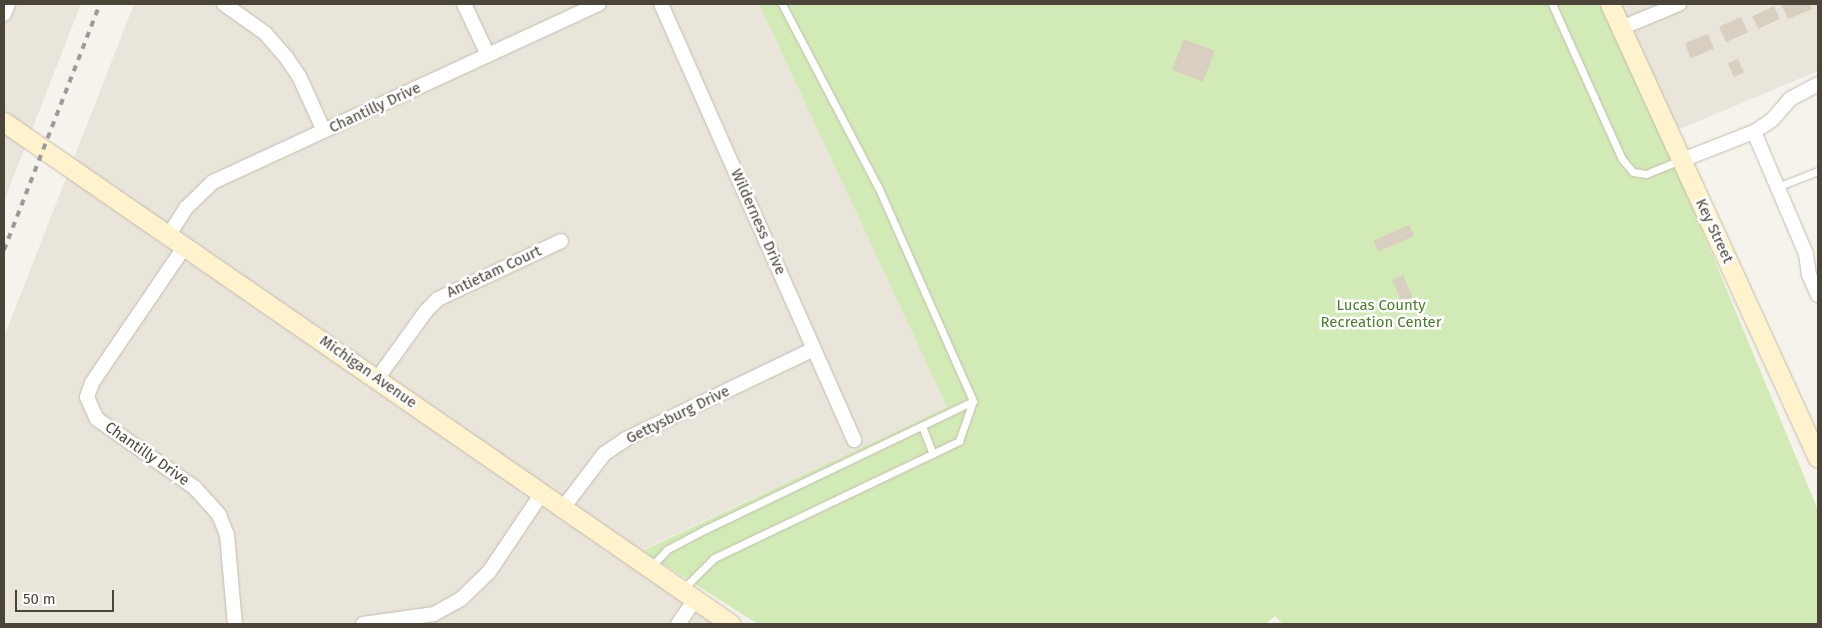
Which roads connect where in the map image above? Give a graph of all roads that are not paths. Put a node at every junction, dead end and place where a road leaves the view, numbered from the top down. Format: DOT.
graph roads {
  1 [pos="8,4"];
  2 [pos="224,4"];
  3 [pos="464,4"];
  4 [pos="599,4"];
  5 [pos="661,4"];
  6 [pos="782,4"];
  7 [pos="1552,4"];
  8 [pos="1610,4"];
  9 [pos="1679,4"];
  10 [pos="4,14"];
  11 [pos="1621,28"];
  12 [pos="488,55"];
  13 [pos="1818,84"];
  14 [pos="4,122"];
  15 [pos="324,131"];
  16 [pos="1754,132"];
  17 [pos="1682,160"];
  18 [pos="1818,170"];
  19 [pos="1777,187"];
  20 [pos="169,235"];
  21 [pos="561,241"];
  22 [pos="185,246"];
  23 [pos="1814,273"];
  24 [pos="1818,295"];
  25 [pos="814,350"];
  26 [pos="377,379"];
  27 [pos="973,402"];
  28 [pos="922,426"];
  29 [pos="854,440"];
  30 [pos="933,454"];
  31 [pos="1818,458"];
  32 [pos="542,494"];
  33 [pos="563,508"];
  34 [pos="650,568"];
  35 [pos="689,595"];
  36 [pos="235,624"];
  37 [pos="363,624"];
  38 [pos="678,624"];
  39 [pos="731,624"];
  1 -- 10 [label="street"];
  2 -- 15 [label="street"];
  3 -- 12 [label="street"];
  4 -- 12 [label="street, Chantilly Drive"];
  5 -- 25 [label="street, Wilderness Drive"];
  6 -- 27 [label="lane"];
  7 -- 17 [label="lane"];
  8 -- 11 [label="street, Key Street"];
  9 -- 11 [label="street"];
  11 -- 17 [label="street, Key Street"];
  12 -- 15 [label="street, Chantilly Drive"];
  13 -- 16 [label="street"];
  14 -- 20 [label="street, Michigan Avenue"];
  15 -- 20 [label="street, Chantilly Drive"];
  16 -- 17 [label="street"];
  16 -- 19 [label="street"];
  17 -- 31 [label="street, Key Street"];
  18 -- 19 [label="lane"];
  19 -- 23 [label="street"];
  20 -- 22 [label="street, Michigan Avenue"];
  21 -- 26 [label="street, Antietam Court"];
  22 -- 26 [label="street, Michigan Avenue"];
  22 -- 36 [label="street, Chantilly Drive"];
  23 -- 24 [label="street"];
  25 -- 29 [label="street, Wilderness Drive"];
  25 -- 33 [label="street, Gettysburg Drive"];
  26 -- 32 [label="street, Michigan Avenue"];
  27 -- 28 [label="lane"];
  27 -- 30 [label="lane"];
  28 -- 30 [label="lane"];
  28 -- 34 [label="lane"];
  30 -- 35 [label="lane"];
  32 -- 33 [label="street, Michigan Avenue"];
  32 -- 37 [label="street"];
  33 -- 34 [label="street, Michigan Avenue"];
  34 -- 35 [label="street, Michigan Avenue"];
  35 -- 38 [label="street"];
  35 -- 39 [label="street, Michigan Avenue"];
}
